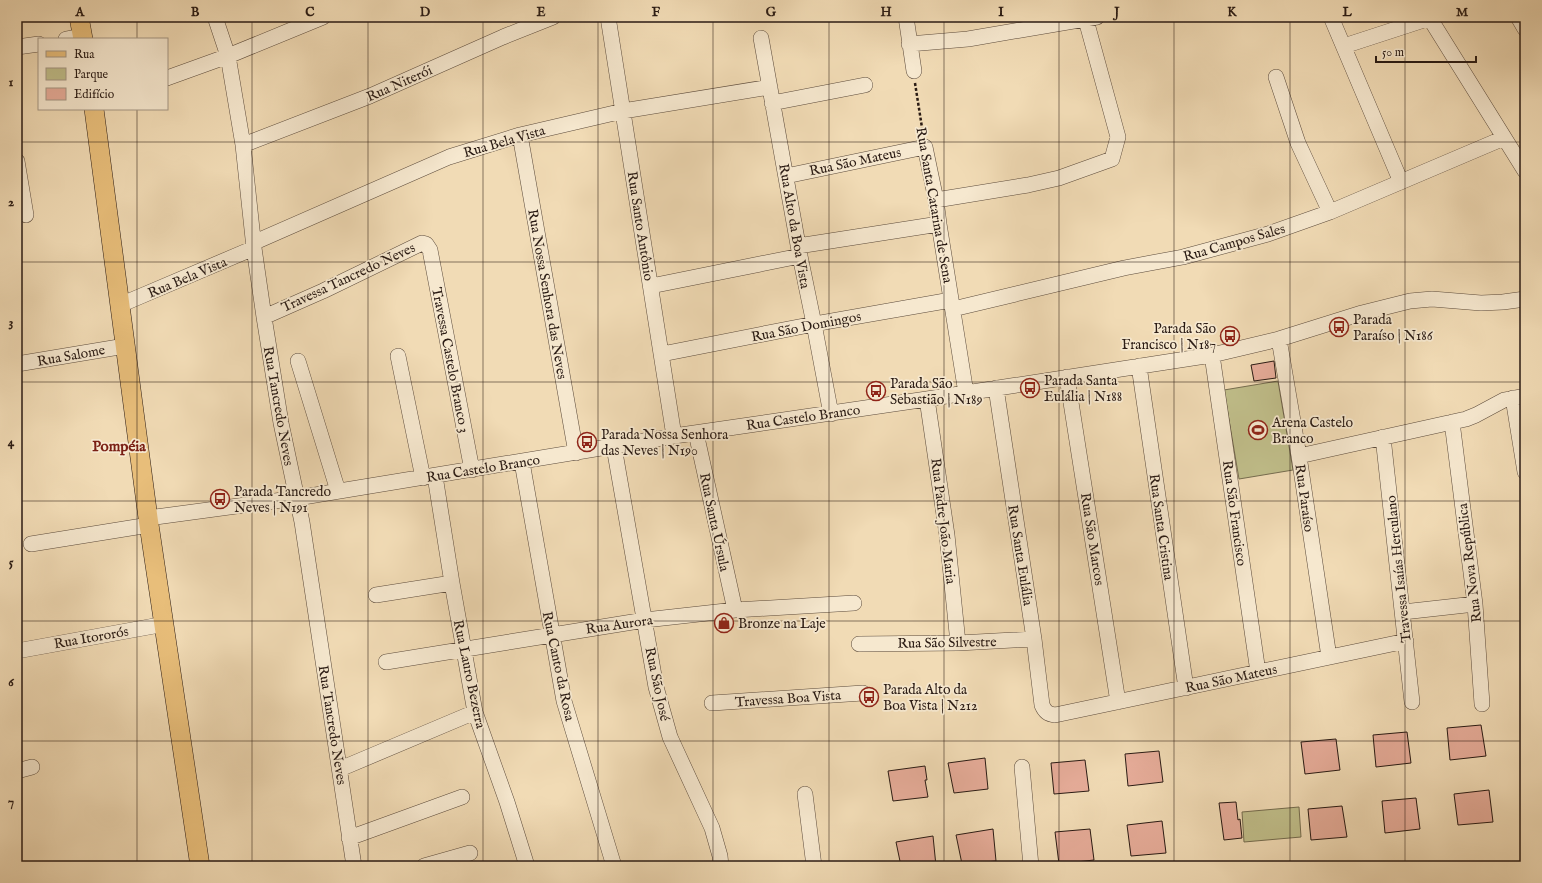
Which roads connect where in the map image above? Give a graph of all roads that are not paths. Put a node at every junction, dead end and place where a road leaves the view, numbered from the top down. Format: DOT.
graph roads {
  1 [pos="79,17"];
  2 [pos="215,17"];
  3 [pos="323,17"];
  4 [pos="553,17"];
  5 [pos="608,17"];
  6 [pos="906,17"];
  7 [pos="1331,17"];
  8 [pos="1518,17"];
  9 [pos="1091,18"];
  10 [pos="1430,18"];
  11 [pos="1525,29"];
  12 [pos="77,38"];
  13 [pos="761,38"];
  14 [pos="38,44"];
  15 [pos="909,44"];
  16 [pos="1344,46"];
  17 [pos="17,48"];
  18 [pos="228,56"];
  19 [pos="914,71"];
  20 [pos="1276,77"];
  21 [pos="168,78"];
  22 [pos="865,84"];
  23 [pos="770,87"];
  24 [pos="772,103"];
  25 [pos="94,110"];
  26 [pos="623,111"];
  27 [pos="520,135"];
  28 [pos="1504,138"];
  29 [pos="243,146"];
  30 [pos="925,147"];
  31 [pos="17,161"];
  32 [pos="1525,171"];
  33 [pos="786,176"];
  34 [pos="1400,182"];
  35 [pos="936,200"];
  36 [pos="1330,212"];
  37 [pos="26,215"];
  38 [pos="939,224"];
  39 [pos="253,245"];
  40 [pos="430,250"];
  41 [pos="799,251"];
  42 [pos="651,286"];
  43 [pos="1525,299"];
  44 [pos="120,305"];
  45 [pos="952,305"];
  46 [pos="264,316"];
  47 [pos="814,324"];
  48 [pos="1279,339"];
  49 [pos="125,346"];
  50 [pos="662,354"];
  51 [pos="1212,354"];
  52 [pos="398,356"];
  53 [pos="298,361"];
  54 [pos="17,364"];
  55 [pos="1139,366"];
  56 [pos="1067,377"];
  57 [pos="996,388"];
  58 [pos="966,393"];
  59 [pos="1519,397"];
  60 [pos="927,399"];
  61 [pos="831,414"];
  62 [pos="1452,422"];
  63 [pos="696,433"];
  64 [pos="674,436"];
  65 [pos="1383,437"];
  66 [pos="614,447"];
  67 [pos="576,453"];
  68 [pos="1299,456"];
  69 [pos="522,462"];
  70 [pos="472,470"];
  71 [pos="1525,472"];
  72 [pos="429,477"];
  73 [pos="338,491"];
  74 [pos="297,498"];
  75 [pos="149,522"];
  76 [pos="31,544"];
  77 [pos="452,583"];
  78 [pos="376,595"];
  79 [pos="854,603"];
  80 [pos="1475,604"];
  81 [pos="735,610"];
  82 [pos="1403,612"];
  83 [pos="645,620"];
  84 [pos="165,624"];
  85 [pos="551,634"];
  86 [pos="1034,639"];
  87 [pos="1406,641"];
  88 [pos="958,643"];
  89 [pos="859,644"];
  90 [pos="463,649"];
  91 [pos="17,650"];
  92 [pos="1329,657"];
  93 [pos="386,662"];
  94 [pos="1258,672"];
  95 [pos="1186,688"];
  96 [pos="863,693"];
  97 [pos="1118,702"];
  98 [pos="1412,702"];
  99 [pos="712,704"];
  100 [pos="1482,704"];
  101 [pos="475,712"];
  102 [pos="1055,715"];
  103 [pos="1022,767"];
  104 [pos="32,768"];
  105 [pos="340,769"];
  106 [pos="17,771"];
  107 [pos="806,794"];
  108 [pos="462,797"];
  109 [pos="349,838"];
  110 [pos="470,853"];
  111 [pos="200,866"];
  112 [pos="354,866"];
  113 [pos="424,866"];
  114 [pos="527,866"];
  115 [pos="614,866"];
  116 [pos="721,866"];
  117 [pos="814,866"];
  118 [pos="1031,866"];
  1 -- 12 [label="main road"];
  2 -- 18 [label="street, Rua Tancredo Neves"];
  3 -- 18 [label="street"];
  4 -- 29 [label="street, Rua Niterói"];
  5 -- 26 [label="street, Rua Santo Antônio"];
  6 -- 15 [label="street"];
  7 -- 16 [label="street"];
  8 -- 11 [label="street"];
  9 -- 15 [label="street"];
  9 -- 35 [label="street"];
  10 -- 16 [label="street"];
  10 -- 28 [label="street"];
  13 -- 23 [label="street, Rua Alto da Boa Vista"];
  14 -- 17 [label="street"];
  15 -- 19 [label="street"];
  16 -- 34 [label="street"];
  18 -- 21 [label="street"];
  18 -- 29 [label="street, Rua Tancredo Neves"];
  20 -- 36 [label="street"];
  22 -- 24 [label="street"];
  23 -- 24 [label="street, Rua Alto da Boa Vista"];
  23 -- 26 [label="street, Rua Bela Vista"];
  24 -- 33 [label="street, Rua Alto da Boa Vista"];
  25 -- 44 [label="main road"];
  26 -- 27 [label="street, Rua Bela Vista"];
  26 -- 42 [label="street, Rua Santo Antônio"];
  27 -- 39 [label="street, Rua Bela Vista"];
  27 -- 67 [label="street, Rua Nossa Senhora das Neves"];
  28 -- 32 [label="street"];
  28 -- 34 [label="street, Rua Campos Sales"];
  29 -- 39 [label="street, Rua Tancredo Neves"];
  30 -- 33 [label="street, Rua São Mateus"];
  30 -- 35 [label="street, Rua Santa Catarina de Sena"];
  31 -- 37 [label="street"];
  33 -- 41 [label="street, Rua Alto da Boa Vista"];
  34 -- 36 [label="street, Rua Campos Sales"];
  35 -- 38 [label="street, Rua Santa Catarina de Sena"];
  36 -- 45 [label="street, Rua Campos Sales"];
  38 -- 41 [label="street"];
  38 -- 45 [label="street, Rua Santa Catarina de Sena"];
  39 -- 44 [label="street, Rua Bela Vista"];
  39 -- 46 [label="street, Rua Tancredo Neves"];
  40 -- 46 [label="street, Travessa Tancredo Neves"];
  40 -- 70 [label="street, Travessa Castelo Branco 3"];
  41 -- 42 [label="street"];
  41 -- 47 [label="street, Rua Alto da Boa Vista"];
  42 -- 50 [label="street, Rua Santo Antônio"];
  43 -- 48 [label="street, Rua Castelo Branco"];
  44 -- 49 [label="main road"];
  45 -- 47 [label="street, Rua São Domingos"];
  45 -- 58 [label="street, Rua Santa Catarina de Sena"];
  46 -- 74 [label="street, Rua Tancredo Neves"];
  47 -- 50 [label="street, Rua São Domingos"];
  47 -- 61 [label="street, Rua Alto da Boa Vista"];
  48 -- 51 [label="street, Rua Castelo Branco"];
  48 -- 68 [label="street, Rua Paraíso"];
  49 -- 54 [label="street, Rua Salome"];
  49 -- 75 [label="main road"];
  50 -- 64 [label="street, Rua Santo Antônio"];
  51 -- 55 [label="street, Rua Castelo Branco"];
  51 -- 94 [label="street, Rua São Francisco"];
  52 -- 72 [label="street, Rua Lauro Bezerra"];
  53 -- 73 [label="street"];
  55 -- 56 [label="street, Rua Castelo Branco"];
  55 -- 95 [label="street, Rua Santa Cristina"];
  56 -- 57 [label="street, Rua Castelo Branco"];
  56 -- 97 [label="street, Rua São Marcos"];
  57 -- 58 [label="street, Rua Castelo Branco"];
  57 -- 86 [label="street, Rua Santa Eulália"];
  58 -- 60 [label="street, Rua Castelo Branco"];
  59 -- 62 [label="street"];
  59 -- 71 [label="street"];
  60 -- 61 [label="street, Rua Castelo Branco"];
  60 -- 88 [label="street, Rua Padre João Maria"];
  61 -- 63 [label="street, Rua Castelo Branco"];
  62 -- 65 [label="street"];
  62 -- 80 [label="street, Rua Nova República"];
  63 -- 64 [label="street, Rua Castelo Branco"];
  63 -- 81 [label="street, Rua Santa Úrsula"];
  64 -- 66 [label="street, Rua Castelo Branco"];
  65 -- 68 [label="street"];
  65 -- 82 [label="street, Travessa Isaías Herculano"];
  66 -- 67 [label="street, Rua Castelo Branco"];
  66 -- 83 [label="street, Rua São José"];
  67 -- 69 [label="street, Rua Castelo Branco"];
  68 -- 92 [label="street, Rua Paraíso"];
  69 -- 70 [label="street, Rua Castelo Branco"];
  69 -- 85 [label="street, Rua Canto da Rosa"];
  70 -- 72 [label="street, Rua Castelo Branco"];
  72 -- 73 [label="street, Rua Castelo Branco"];
  72 -- 77 [label="street, Rua Lauro Bezerra"];
  73 -- 74 [label="street, Rua Castelo Branco"];
  74 -- 75 [label="street, Rua Castelo Branco"];
  74 -- 105 [label="street, Rua Tancredo Neves"];
  75 -- 76 [label="street, Rua Castelo Branco"];
  75 -- 84 [label="main road"];
  77 -- 78 [label="street"];
  77 -- 90 [label="street, Rua Lauro Bezerra"];
  79 -- 81 [label="street, Rua Aurora"];
  80 -- 82 [label="street"];
  80 -- 100 [label="street, Rua Nova República"];
  81 -- 83 [label="street, Rua Aurora"];
  82 -- 87 [label="street, Travessa Isaías Herculano"];
  83 -- 85 [label="street, Rua Aurora"];
  83 -- 116 [label="street, Rua São José"];
  84 -- 91 [label="street, Rua Itororós"];
  84 -- 111 [label="main road"];
  85 -- 90 [label="street, Rua Aurora"];
  85 -- 115 [label="street, Rua Canto da Rosa"];
  86 -- 88 [label="street, Rua São Silvestre"];
  86 -- 102 [label="street, Rua Santa Eulália"];
  87 -- 92 [label="street, Rua São Mateus"];
  87 -- 98 [label="street, Travessa Isaías Herculano"];
  88 -- 89 [label="street, Rua São Silvestre"];
  90 -- 93 [label="street, Rua Aurora"];
  90 -- 101 [label="street, Rua Lauro Bezerra"];
  92 -- 94 [label="street, Rua São Mateus"];
  94 -- 95 [label="street, Rua São Mateus"];
  95 -- 97 [label="street, Rua São Mateus"];
  96 -- 99 [label="street, Travessa Boa Vista"];
  97 -- 102 [label="street, Rua São Mateus"];
  101 -- 105 [label="street"];
  101 -- 114 [label="street, Rua Lauro Bezerra"];
  103 -- 118 [label="street"];
  104 -- 106 [label="street"];
  105 -- 109 [label="street, Rua Tancredo Neves"];
  107 -- 117 [label="street"];
  108 -- 109 [label="street"];
  109 -- 112 [label="street, Rua Tancredo Neves"];
  110 -- 113 [label="street"];
}
